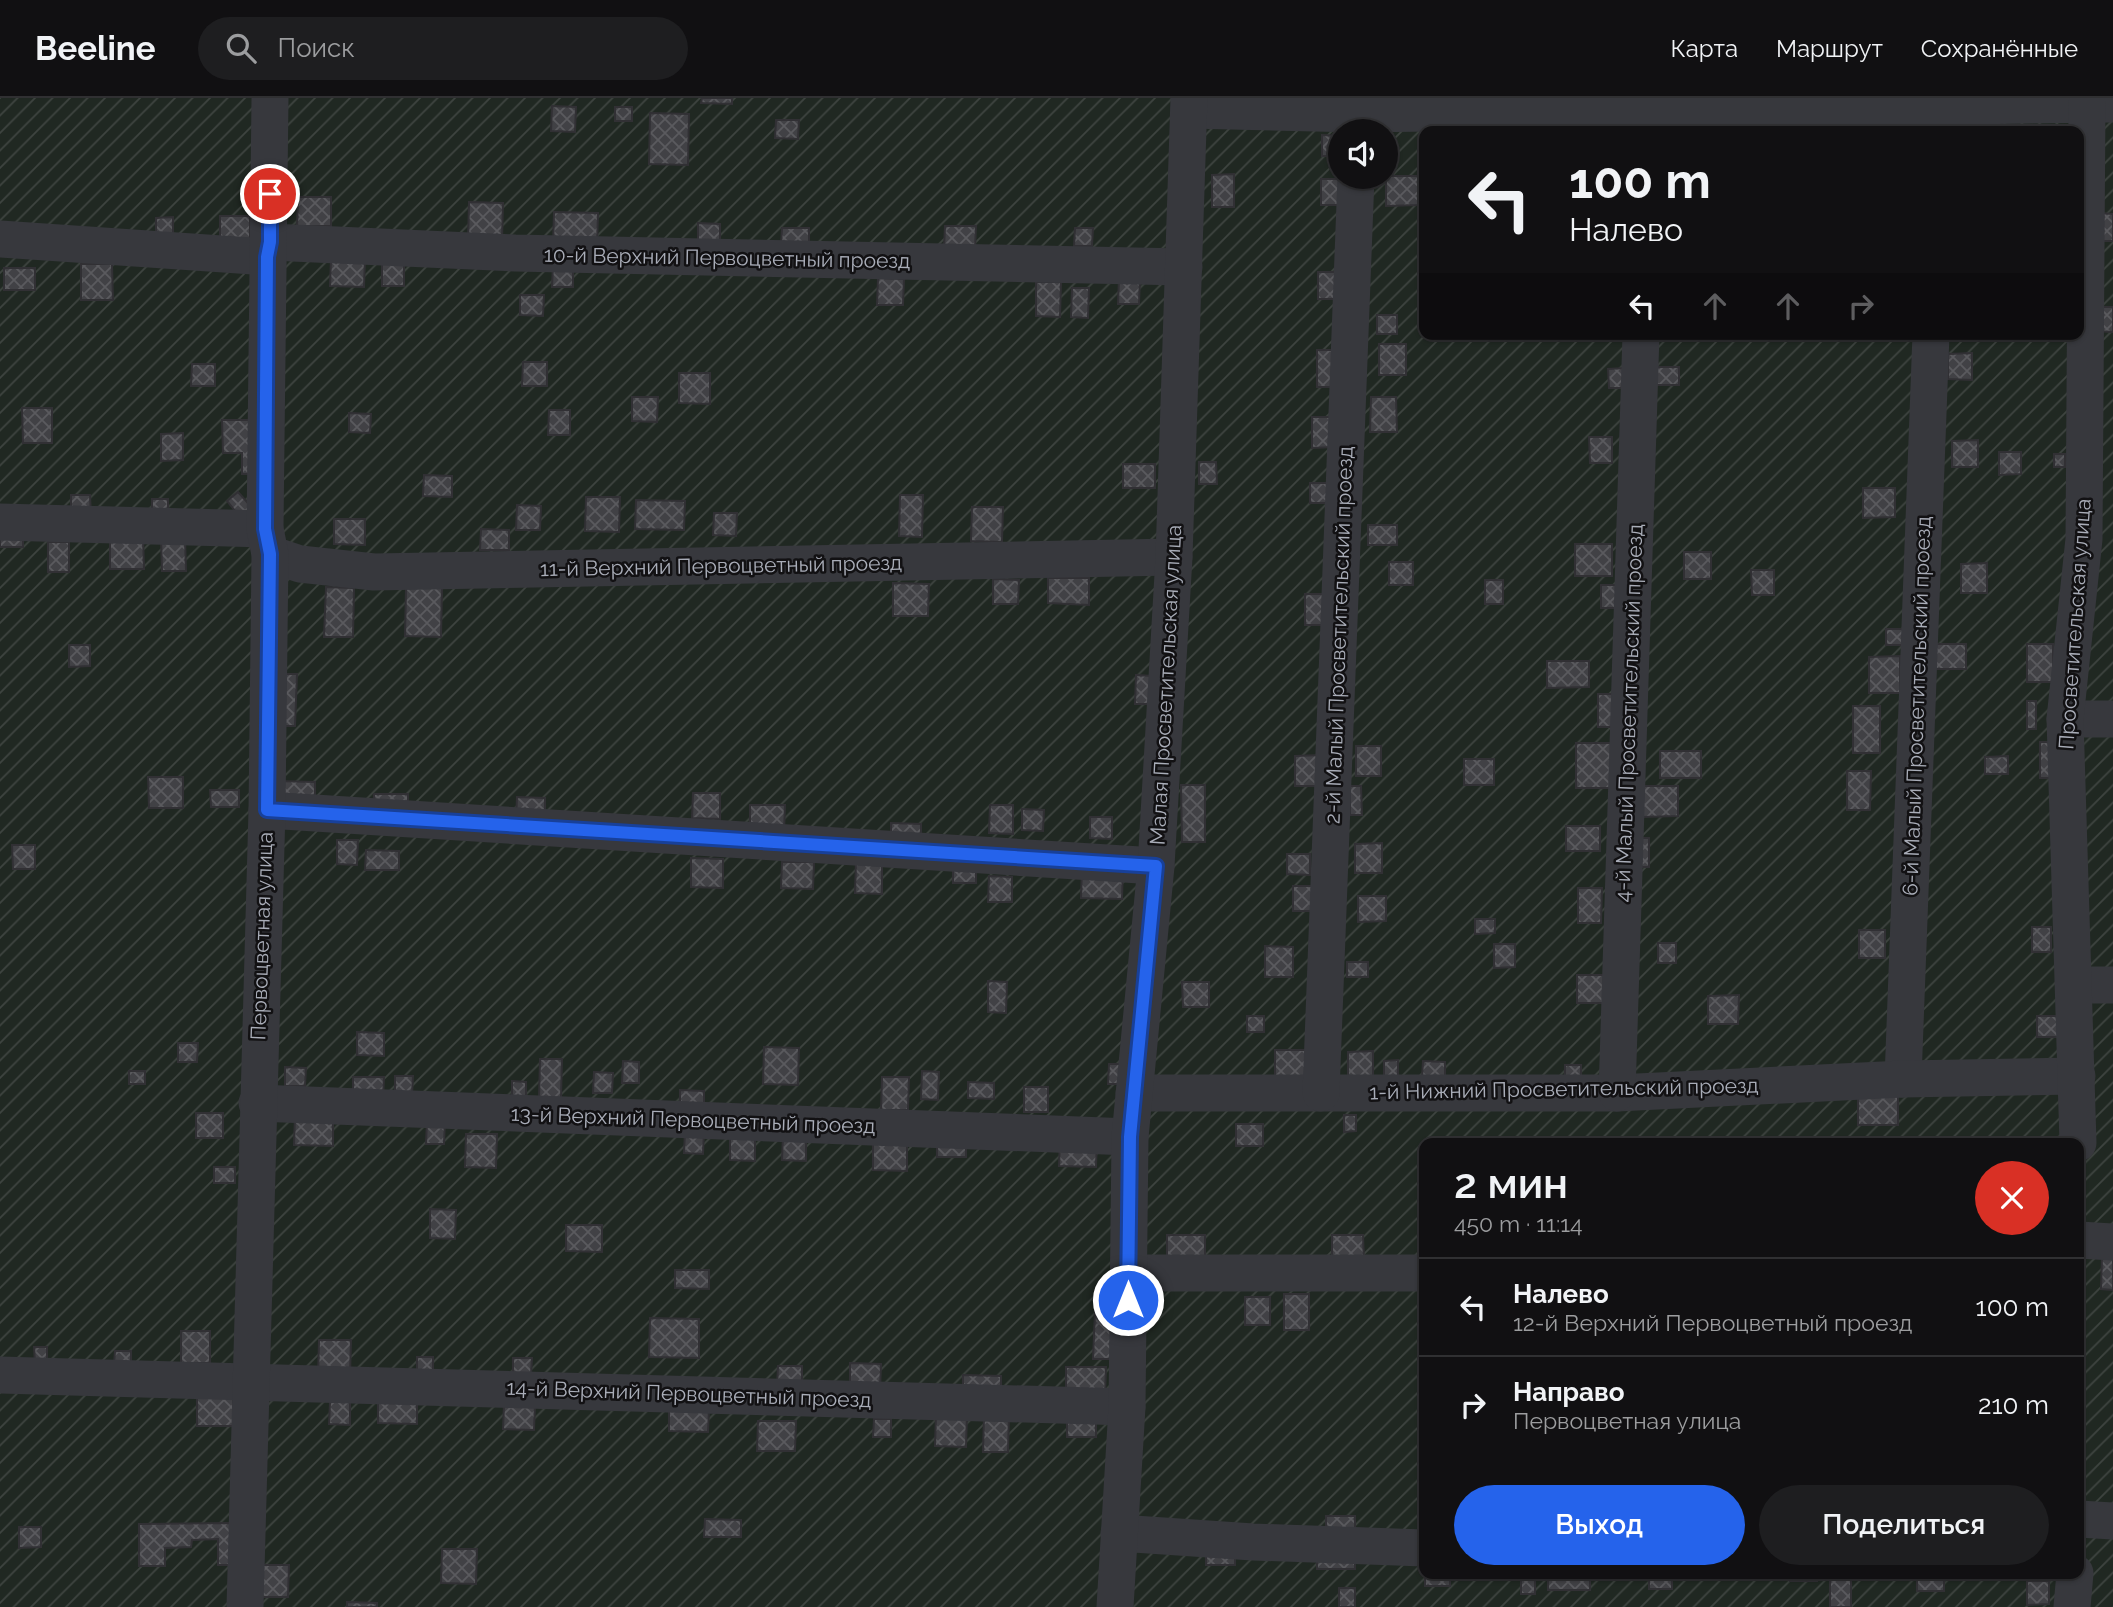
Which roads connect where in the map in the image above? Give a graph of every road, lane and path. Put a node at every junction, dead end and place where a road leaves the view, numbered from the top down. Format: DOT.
graph roads {
  1 [pos="270,98"];
  2 [pos="1764,103"];
  3 [pos="1189,104"];
  4 [pos="2100,104"];
  5 [pos="1575,105"];
  6 [pos="1939,111"];
  7 [pos="1373,114"];
  8 [pos="1648,121"];
  9 [pos="1356,189"];
  10 [pos="0,240"];
  11 [pos="269,249"];
  12 [pos="1184,267"];
  13 [pos="1641,340"];
  14 [pos="1931,340"];
  15 [pos="0,522"];
  16 [pos="2098,538"];
  17 [pos="268,541"];
  18 [pos="1174,557"];
  19 [pos="2065,719"];
  20 [pos="2113,719"];
  21 [pos="267,810"];
  22 [pos="1156,866"];
  23 [pos="2075,985"];
  24 [pos="2113,985"];
  25 [pos="2077,1076"];
  26 [pos="1903,1079"];
  27 [pos="1134,1093"];
  28 [pos="1321,1093"];
  29 [pos="1617,1093"];
  30 [pos="257,1103"];
  31 [pos="1130,1137"];
  32 [pos="2078,1138"];
  33 [pos="2084,1239"];
  34 [pos="2113,1242"];
  35 [pos="1129,1273"];
  36 [pos="1419,1273"];
  37 [pos="0,1375"];
  38 [pos="250,1380"];
  39 [pos="1127,1407"];
  40 [pos="2084,1519"];
  41 [pos="2113,1521"];
  42 [pos="1119,1533"];
  43 [pos="1419,1548"];
  44 [pos="2075,1579"];
  45 [pos="245,1607"];
  46 [pos="1115,1607"];
  47 [pos="2072,1607"];
  1 -- 11 [label="lane, Первоцветная улица"];
  2 -- 6 [label="lane"];
  2 -- 8 [label="lane"];
  3 -- 7 [label="lane"];
  3 -- 12 [label="lane, Малая Просветительская улица"];
  4 -- 6 [label="lane"];
  4 -- 16 [label="lane, Просветительская улица"];
  5 -- 7 [label="lane"];
  5 -- 8 [label="lane"];
  9 -- 28 [label="lane, 2-й Малый Просветительский проезд"];
  10 -- 11 [label="lane, 10-й Верхний Первоцветный проезд"];
  11 -- 12 [label="lane, 10-й Верхний Первоцветный проезд"];
  11 -- 17 [label="lane, Первоцветная улица"];
  12 -- 18 [label="lane, Малая Просветительская улица"];
  13 -- 29 [label="lane, 4-й Малый Просветительский проезд"];
  14 -- 26 [label="lane, 6-й Малый Просветительский проезд"];
  15 -- 17 [label="lane, 11-й Верхний Первоцветный проезд"];
  16 -- 19 [label="lane, Просветительская улица"];
  17 -- 18 [label="lane, 11-й Верхний Первоцветный проезд"];
  17 -- 21 [label="lane, Первоцветная улица"];
  18 -- 22 [label="lane, Малая Просветительская улица"];
  19 -- 20 [label="lane"];
  19 -- 23 [label="lane, Просветительская улица"];
  21 -- 22 [label="lane"];
  21 -- 30 [label="lane, Первоцветная улица"];
  22 -- 27 [label="lane, Малая Просветительская улица"];
  23 -- 24 [label="lane"];
  23 -- 25 [label="lane, Просветительская улица"];
  25 -- 26 [label="lane, 1-й Нижний Просветительский проезд"];
  25 -- 32 [label="lane, Просветительская улица"];
  26 -- 29 [label="lane, 1-й Нижний Просветительский проезд"];
  27 -- 28 [label="lane, 1-й Нижний Просветительский проезд"];
  27 -- 31 [label="lane, Малая Просветительская улица"];
  28 -- 29 [label="lane, 1-й Нижний Просветительский проезд"];
  30 -- 31 [label="lane, 13-й Верхний Первоцветный проезд"];
  30 -- 38 [label="lane, Первоцветная улица"];
  31 -- 35 [label="lane, Малая Просветительская улица"];
  33 -- 34 [label="lane"];
  35 -- 36 [label="lane"];
  35 -- 39 [label="lane, Малая Просветительская улица"];
  37 -- 38 [label="lane, 14-й Верхний Первоцветный проезд"];
  38 -- 39 [label="lane, 14-й Верхний Первоцветный проезд"];
  38 -- 45 [label="lane, Первоцветная улица"];
  39 -- 42 [label="lane, Малая Просветительская улица"];
  40 -- 41 [label="lane"];
  42 -- 43 [label="lane"];
  42 -- 46 [label="lane, Малая Просветительская улица"];
  44 -- 47 [label="lane"];
}
